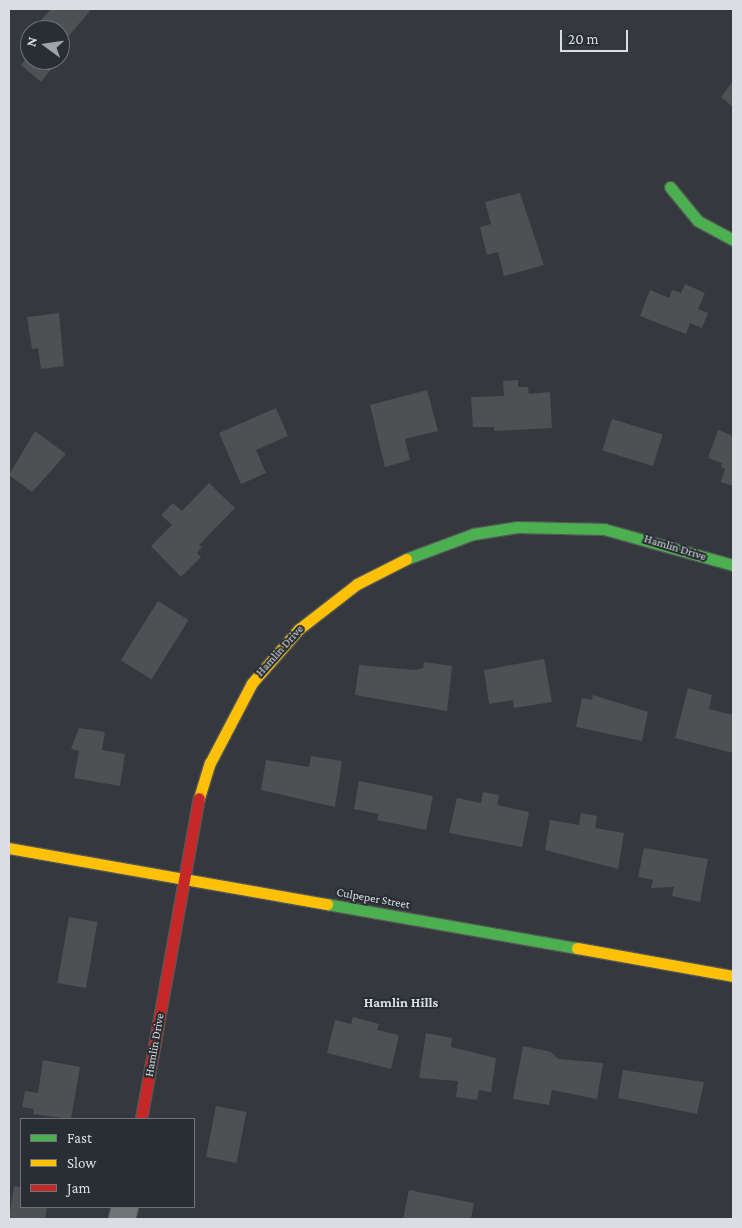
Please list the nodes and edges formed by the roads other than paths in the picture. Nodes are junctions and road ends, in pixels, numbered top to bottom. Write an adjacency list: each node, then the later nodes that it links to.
1 (670, 186): 2 (street)
2 (733, 240)
3 (733, 565): 5 (street, Hamlin Drive)
4 (9, 848): 5 (street, Culpeper Street)
5 (183, 879): 6 (street, Culpeper Street); 7 (street, Hamlin Drive)
6 (733, 976)
7 (141, 1118)

